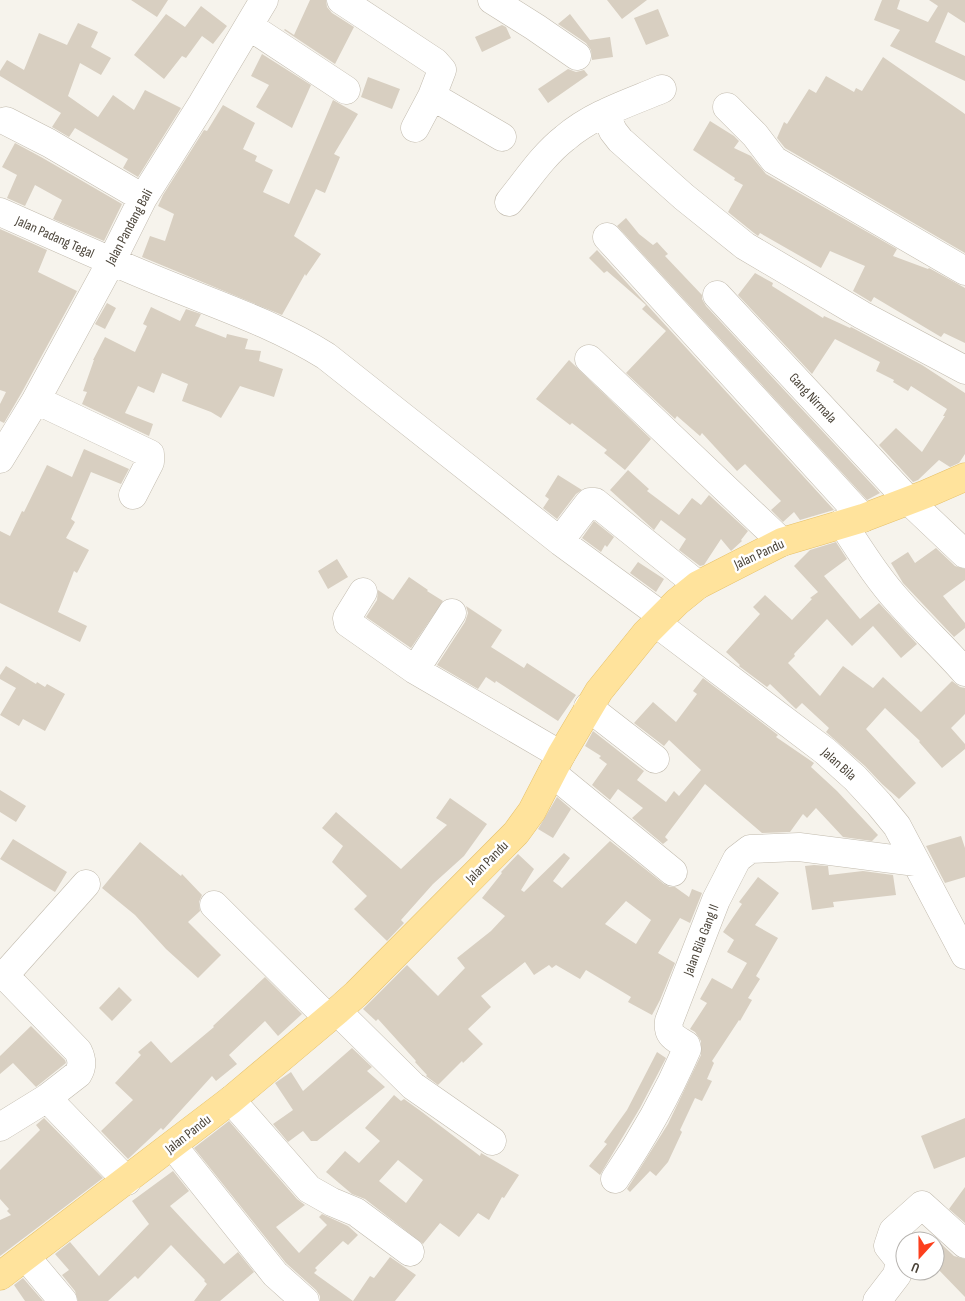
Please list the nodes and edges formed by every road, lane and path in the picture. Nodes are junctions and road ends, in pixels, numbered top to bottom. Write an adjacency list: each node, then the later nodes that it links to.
1 (264, 0): 4 (street, Jalan Pandang Bali)
2 (340, 0): 8 (street)
3 (492, 0): 5 (street)
4 (249, 26): 7 (street); 14 (street, Jalan Pandang Bali)
5 (577, 56)
6 (662, 89): 10 (street)
7 (346, 90)
8 (432, 96): 12 (street); 13 (street)
9 (727, 107): 19 (street)
10 (606, 113): 15 (street); 22 (street)
11 (6, 121): 14 (street)
12 (415, 128)
13 (502, 137)
14 (143, 198): 18 (street, Jalan Pandang Bali)
15 (510, 202)
16 (0, 212): 18 (street, Jalan Padang Tegal)
17 (607, 237): 28 (street)
18 (111, 262): 23 (street, Jalan Pandang Bali); 35 (street, Jalan Padang Tegal)
19 (965, 271)
20 (717, 295): 27 (street, Gang Nirmala)
21 (589, 359): 30 (street)
22 (965, 370)
23 (36, 400): 24 (street, Jalan Pandang Bali); 26 (street)
24 (0, 459)
25 (965, 477): 27 (main road, Jalan Pandu)
26 (133, 495)
27 (909, 501): 28 (main road, Jalan Pandu); 31 (street, Gang Nirmala)
28 (852, 521): 30 (main road, Jalan Pandu); 37 (street)
29 (565, 534): 32 (street)
30 (782, 542): 32 (main road, Jalan Pandu)
31 (965, 554)
32 (698, 585): 35 (main road, Jalan Pandu)
33 (363, 592): 36 (street)
34 (452, 613): 36 (street)
35 (659, 619): 38 (main road, Jalan Pandu); 41 (street, Jalan Bila)
36 (415, 670): 40 (street)
37 (965, 672)
38 (588, 707): 39 (street); 40 (main road, Jalan Pandu)
39 (655, 759)
40 (556, 764): 42 (street); 46 (main road, Jalan Pandu)
41 (916, 862): 45 (street, Jalan Bila); 52 (street, Jalan Bila Gang II)
42 (673, 872)
43 (86, 884): 47 (street)
44 (214, 905): 46 (street)
45 (965, 955)
46 (332, 1014): 48 (main road, Jalan Pandu); 50 (street)
47 (48, 1098): 49 (street); 53 (street)
48 (231, 1100): 51 (main road, Jalan Pandu); 55 (street)
49 (0, 1127)
50 (492, 1142)
51 (173, 1146): 53 (main road, Jalan Pandu); 59 (street)
52 (615, 1179)
53 (127, 1181): 56 (main road, Jalan Pandu)
54 (965, 1244): 60 (street)
55 (410, 1252)
56 (26, 1258): 57 (main road, Jalan Pandu); 58 (street)
57 (0, 1276)
58 (62, 1301)
59 (304, 1301)
60 (877, 1301)

